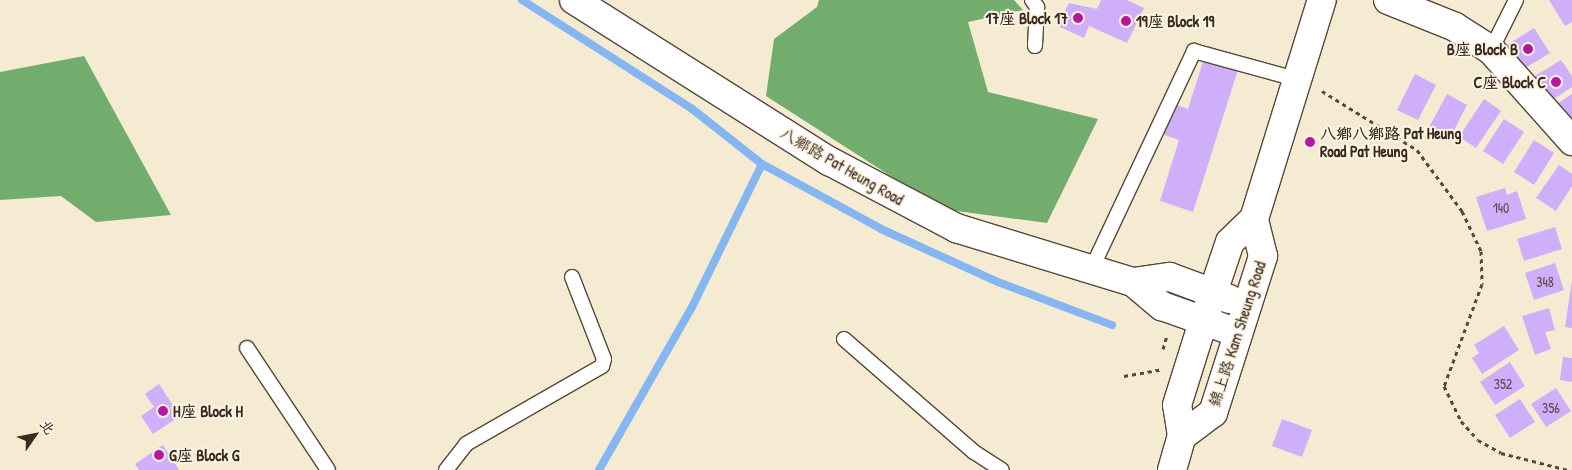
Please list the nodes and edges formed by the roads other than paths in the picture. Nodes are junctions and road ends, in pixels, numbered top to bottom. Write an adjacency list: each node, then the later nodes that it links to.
1 (1032, 0): 6 (lane)
2 (1322, 0): 8 (main road)
3 (1388, 0): 7 (main road)
4 (1516, 0): 7 (lane)
5 (590, 4): 11 (main road, 八鄉路 Pat Heung Road)
6 (1035, 46)
7 (1490, 50): 9 (main road)
8 (1299, 80): 10 (main road); 11 (lane)
9 (1572, 141)
10 (1254, 219): 14 (main road); 15 (main road, 錦上路 Kam Sheung Road)
11 (1092, 268): 13 (main road, 八鄉路 Pat Heung Road)
12 (572, 278): 22 (lane)
13 (1133, 282): 14 (main road, 八鄉路 Pat Heung Road); 16 (main road, 八鄉路 Pat Heung Road)
14 (1213, 293): 15 (main road, 八鄉路 Pat Heung Road); 16 (main road)
15 (1247, 306): 17 (main road, 錦上路 Kam Sheung Road)
16 (1203, 322): 17 (main road, 八鄉路 Pat Heung Road); 20 (main road)
17 (1238, 333): 20 (main road, 錦上路 Kam Sheung Road)
18 (844, 339): 23 (lane)
19 (247, 348): 21 (lane)
20 (1182, 436): 24 (main road)
21 (328, 470)
22 (446, 470)
23 (1002, 470)
24 (1172, 470)

